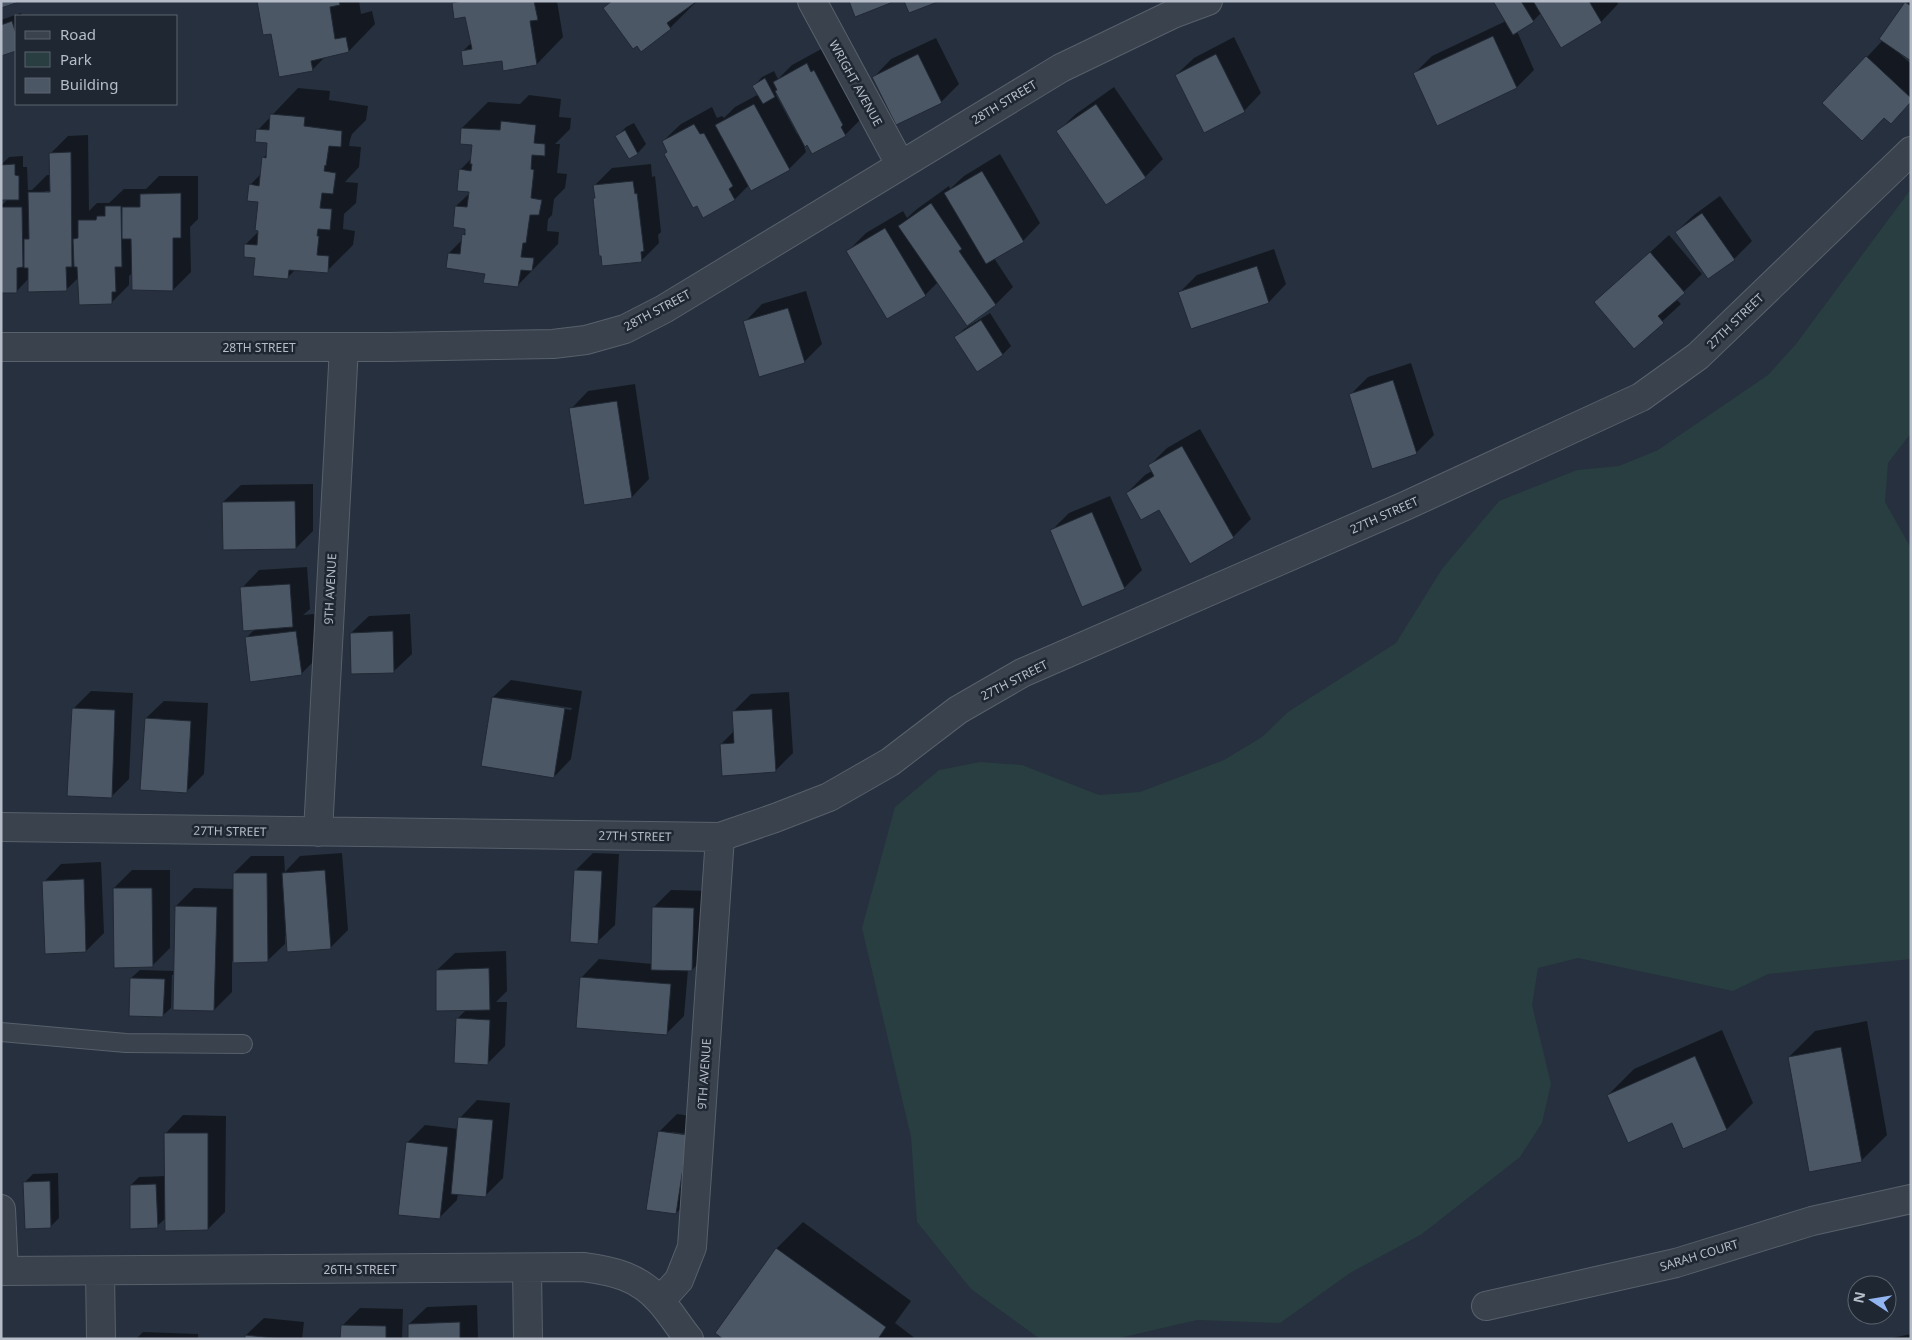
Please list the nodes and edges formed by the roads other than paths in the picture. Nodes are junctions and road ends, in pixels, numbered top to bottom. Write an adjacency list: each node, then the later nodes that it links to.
1 (812, 1): 4 (street, WRIGHT AVENUE)
2 (1208, 1): 4 (street, 28TH STREET)
3 (1911, 150): 9 (street, 27TH STREET)
4 (900, 164): 6 (street, 28TH STREET)
5 (1, 346): 6 (street, 28TH STREET)
6 (344, 347): 8 (street, 9TH AVENUE)
7 (1, 827): 8 (street, 27TH STREET)
8 (318, 832): 9 (street, 27TH STREET)
9 (720, 837): 17 (street, 9TH AVENUE)
10 (1, 1032): 11 (lane)
11 (243, 1044)
12 (1911, 1199): 18 (street, SARAH COURT)
13 (1, 1210): 15 (street)
14 (527, 1268): 16 (street, 26TH STREET); 17 (street, 26TH STREET); 20 (street)
15 (3, 1271): 16 (street, 26TH STREET)
16 (100, 1271): 19 (street)
17 (660, 1301): 21 (street, 26TH STREET)
18 (1486, 1306)
19 (101, 1339)
20 (528, 1339)
21 (689, 1339)

